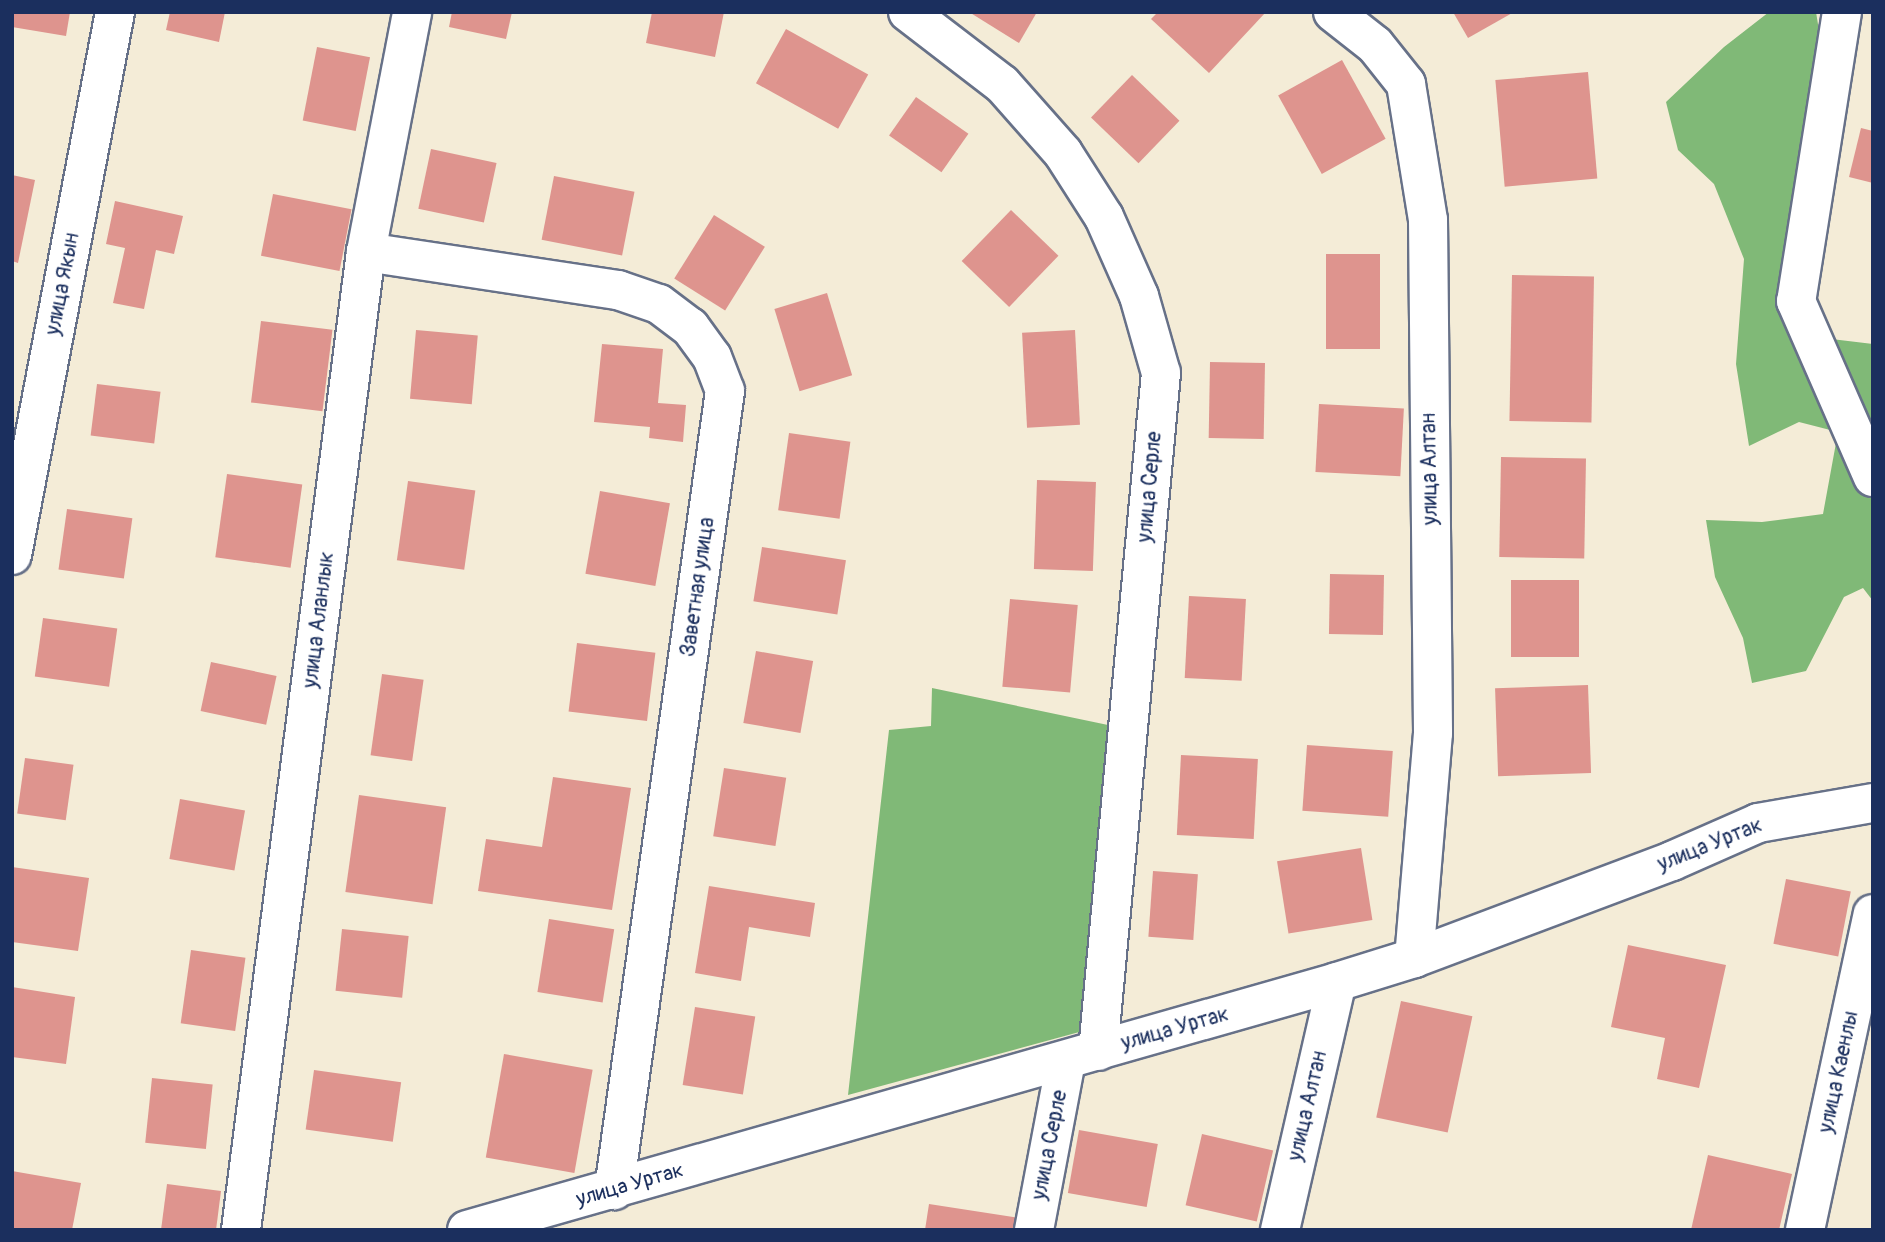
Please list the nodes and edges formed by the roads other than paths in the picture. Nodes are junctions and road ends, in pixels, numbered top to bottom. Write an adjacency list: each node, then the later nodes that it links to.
1 (114, 12): 8 (street, улица Якын)
2 (412, 12): 6 (street, улица Аланлык)
3 (908, 12): 13 (street, улица Серле)
4 (1333, 12): 11 (street, улица Алтан)
5 (1842, 12): 7 (street)
6 (366, 252): 14 (street, Заветная улица); 16 (street, улица Аланлык)
7 (1873, 477)
8 (12, 555)
9 (1873, 803): 11 (street, улица Уртак)
10 (1873, 914): 20 (street, улица Каенлы)
11 (1414, 958): 12 (street, улица Уртак)
12 (1337, 982): 13 (street, улица Уртак); 19 (street, улица Алтан)
13 (1082, 1056): 14 (street, улица Уртак); 18 (street, улица Серле)
14 (614, 1190): 15 (street, улица Уртак)
15 (529, 1221): 17 (street, улица Уртак)
16 (241, 1230)
17 (467, 1230)
18 (1034, 1230)
19 (1280, 1230)
20 (1805, 1230)

